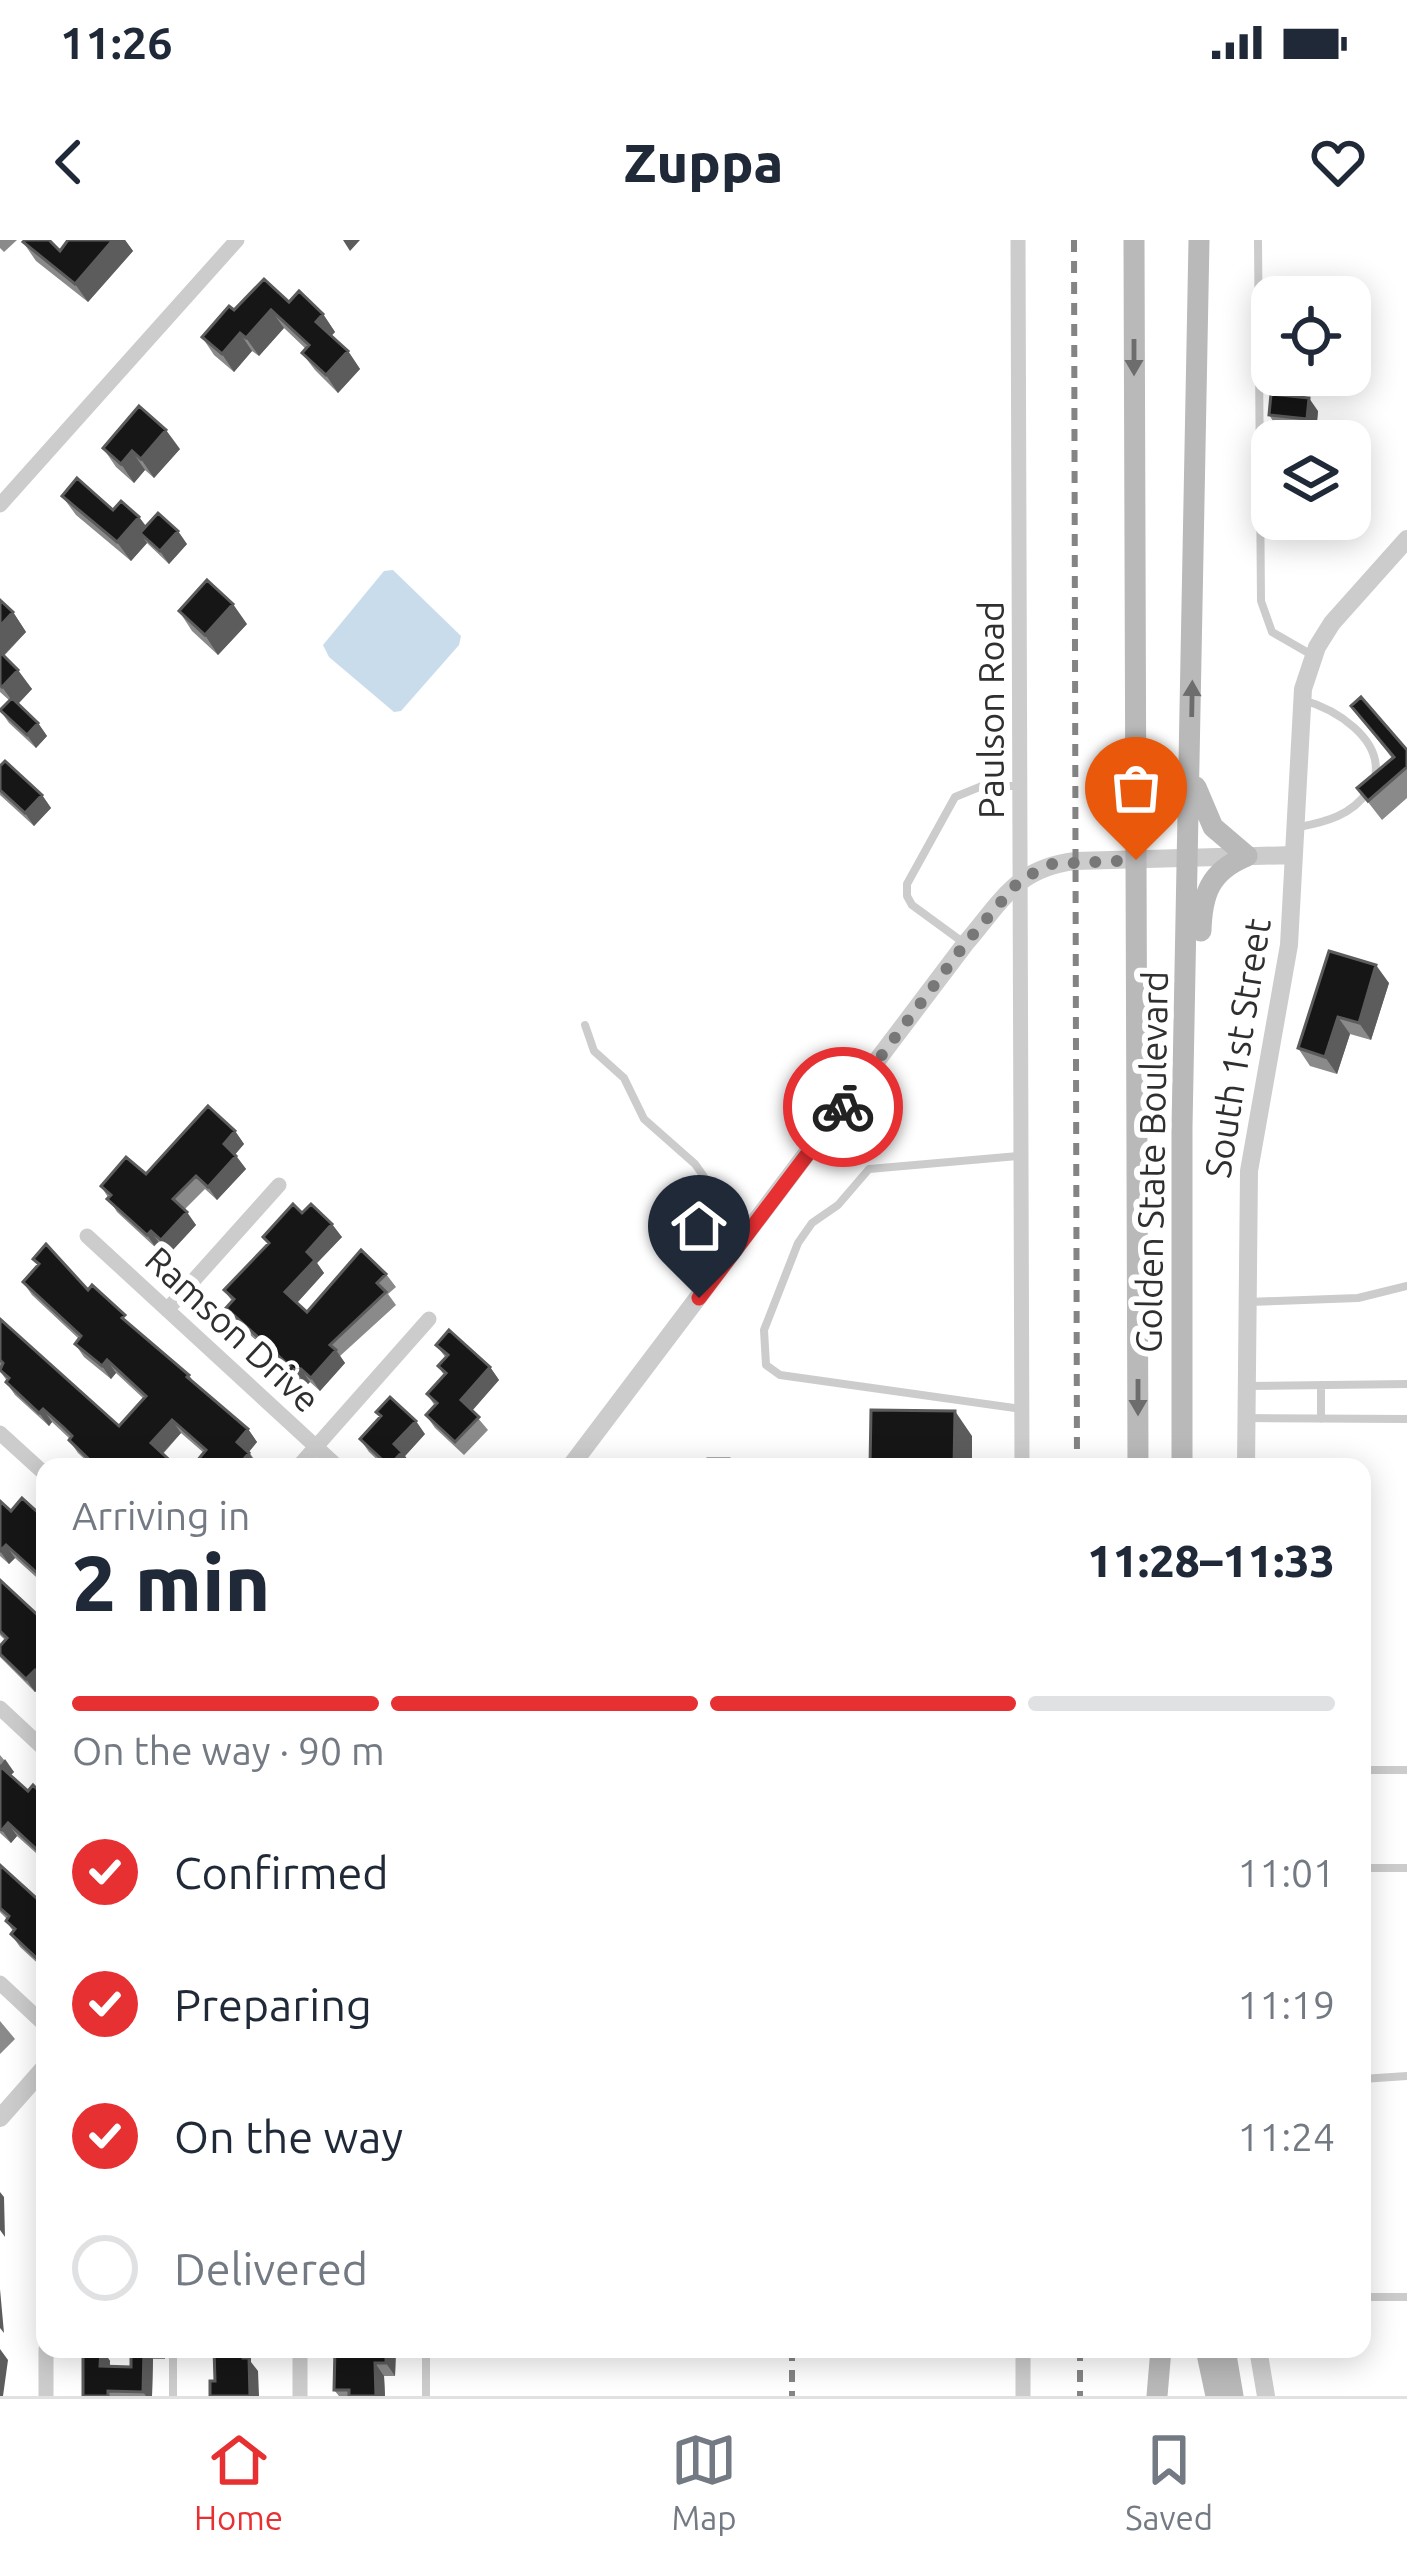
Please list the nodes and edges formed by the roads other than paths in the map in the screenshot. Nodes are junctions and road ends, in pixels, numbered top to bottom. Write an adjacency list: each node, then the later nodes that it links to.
1 (237, 240): 6 (street)
2 (1018, 240): 11 (street, Paulson Road)
3 (1134, 240): 16 (main road, Golden State Boulevard, one-way to 16)
4 (1198, 240): 10 (main road, Golden State Boulevard, one-way to 4)
5 (1258, 240): 8 (lane)
6 (0, 506)
7 (1407, 539): 8 (street, South 1st Street)
8 (1313, 656): 9 (street, South 1st Street)
9 (1301, 700): 12 (street, South 1st Street); 12 (lane)
10 (1190, 781): 14 (main road); 15 (main road, Golden State Boulevard)
11 (1020, 786): 17 (street, Paulson Road); 18 (lane)
12 (1293, 828): 13 (street, South 1st Street)
13 (1293, 855): 14 (street); 26 (street, South 1st Street)
14 (1247, 856): 15 (street); 19 (main road)
15 (1188, 858): 16 (street); 19 (main road, Golden State Boulevard)
16 (1136, 860): 17 (street); 42 (main road, Golden State Boulevard, one-way to 42)
17 (1020, 880): 18 (street); 21 (street, Paulson Road)
18 (965, 944): 23 (street)
19 (1185, 1000): 43 (main road, Golden State Boulevard)
20 (585, 1025): 23 (lane)
21 (1021, 1156): 32 (street, Paulson Road); 32 (lane)
22 (279, 1185): 27 (street)
23 (752, 1229): 40 (street)
24 (87, 1236): 27 (street, Ramson Drive)
25 (1407, 1286): 26 (lane)
26 (1246, 1302): 31 (street, South 1st Street)
27 (167, 1310): 37 (street, Ramson Drive)
28 (429, 1319): 37 (street)
29 (1407, 1384): 30 (lane)
30 (1321, 1385): 31 (lane); 34 (lane)
31 (1246, 1386): 33 (street, South 1st Street)
32 (1022, 1408): 41 (street, Paulson Road)
33 (1245, 1418): 34 (lane); 44 (street, South 1st Street)
34 (1321, 1419): 35 (lane)
35 (1407, 1419)
36 (0, 1433): 45 (street)
37 (316, 1447): 38 (street); 39 (street, Ramson Drive)
38 (306, 1458)
39 (328, 1458)
40 (577, 1458)
41 (1022, 1458)
42 (1138, 1458)
43 (1182, 1458)
44 (1246, 1458)
45 (36, 1466)
46 (0, 1708): 47 (street)
47 (36, 1742)
48 (1371, 1770): 49 (lane)
49 (1407, 1770)
50 (1371, 1868): 51 (lane)
51 (1407, 1868)
52 (0, 1982): 53 (street)
53 (36, 2016)
54 (1407, 2076): 56 (lane)
55 (36, 2077): 57 (street)
56 (1371, 2078)
57 (0, 2118)
58 (1371, 2297): 59 (lane)
59 (1407, 2297)
60 (46, 2358): 69 (street)
61 (173, 2358): 70 (lane)
62 (300, 2358): 71 (street)
63 (426, 2358): 72 (lane)
64 (1023, 2358): 73 (street)
65 (1160, 2358): 74 (main road)
66 (1208, 2358): 75 (main road)
67 (1227, 2358): 76 (main road)
68 (1260, 2358): 77 (street)
69 (46, 2396)
70 (173, 2396)
71 (300, 2396)
72 (426, 2396)
73 (1023, 2396)
74 (1157, 2396)
75 (1216, 2396)
76 (1233, 2396)
77 (1266, 2396)

